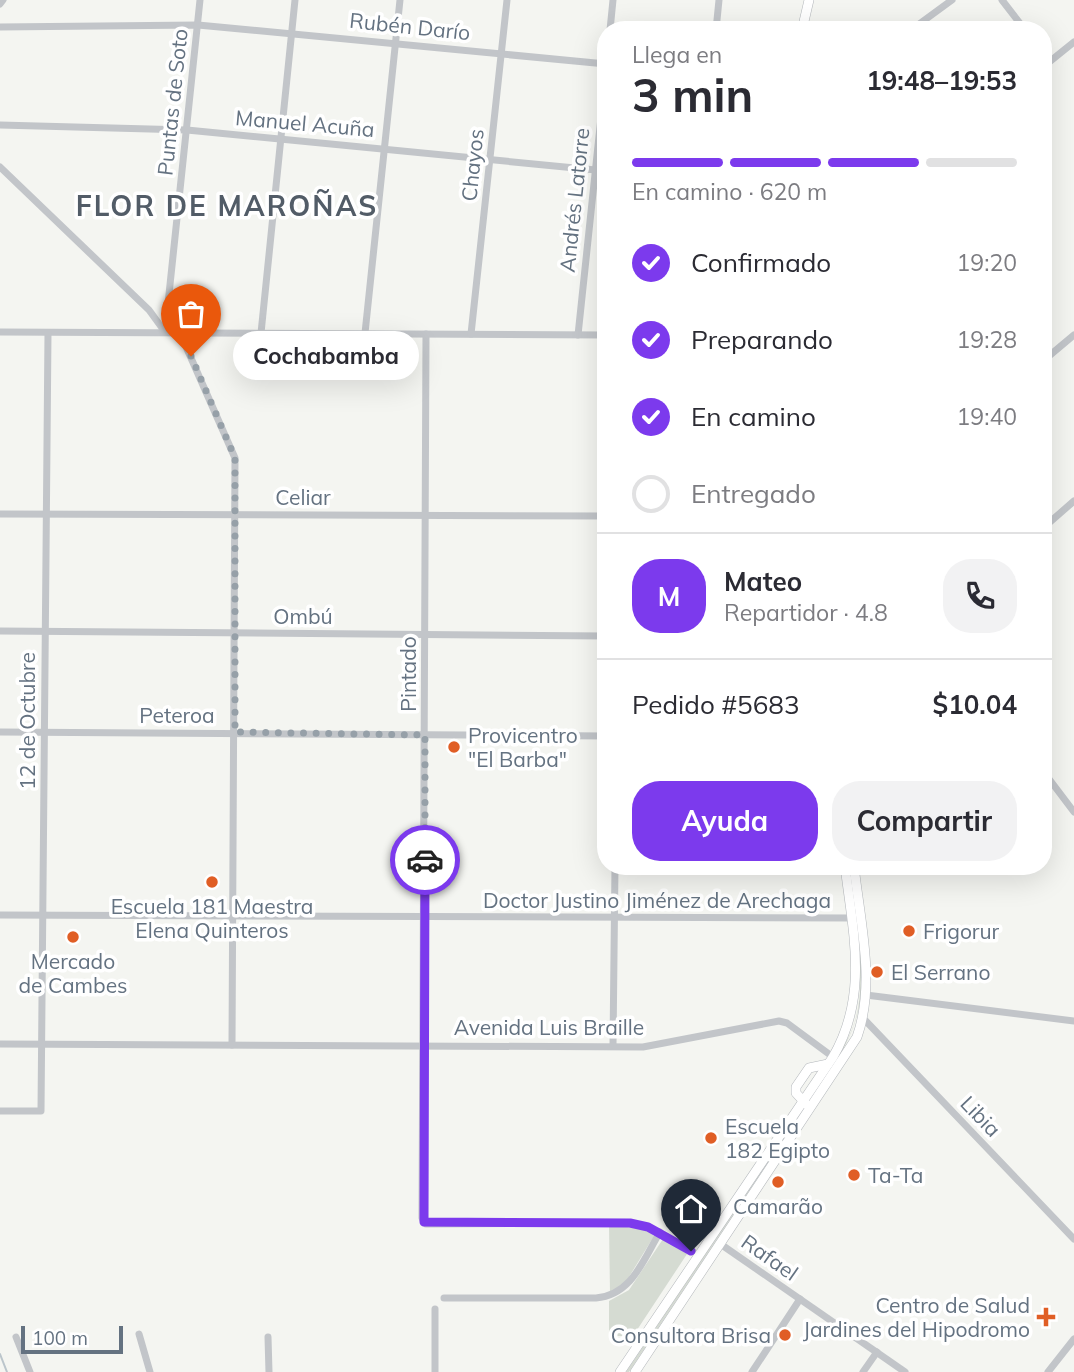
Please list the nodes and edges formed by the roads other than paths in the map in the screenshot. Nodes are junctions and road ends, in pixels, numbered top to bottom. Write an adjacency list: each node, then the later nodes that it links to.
1 (4, 0): 11 (street)
2 (200, 0): 17 (street, Puntas de Soto)
3 (295, 0): 19 (street)
4 (400, 0): 20 (street)
5 (507, 0): 22 (street, Chayos)
6 (613, 0): 12 (street)
7 (719, 0): 13 (street)
8 (809, 0): 14 (main road)
9 (952, 0): 15 (street)
10 (1002, 0): 16 (street)
11 (0, 4)
12 (611, 21)
13 (717, 21)
14 (804, 21)
15 (923, 21)
16 (1018, 21)
17 (198, 24): 18 (street, Rubén Darío); 19 (street, Rubén Darío); 26 (street, Puntas de Soto)
18 (0, 27)
19 (291, 32): 20 (street, Rubén Darío); 27 (street)
20 (396, 43): 22 (street, Rubén Darío); 28 (street)
21 (1074, 43): 23 (street)
22 (502, 54): 24 (street, Rubén Darío); 30 (street, Chayos)
23 (1052, 60)
24 (597, 63)
25 (0, 125): 26 (street, Manuel Acuña)
26 (187, 130): 27 (street, Manuel Acuña); 35 (street, Puntas de Soto)
27 (281, 138): 28 (street, Manuel Acuña); 37 (street)
28 (385, 148): 30 (street, Manuel Acuña); 38 (street)
29 (597, 152): 32 (street, Andrés Latorre)
30 (491, 159): 32 (street, Manuel Acuña); 40 (street, Chayos)
31 (0, 167): 35 (street)
32 (595, 170): 41 (street, Andrés Latorre)
33 (0, 332): 34 (street)
34 (48, 332): 35 (street); 47 (street, 12 de Octubre)
35 (165, 332): 36 (street)
36 (180, 333): 37 (street); 48 (street)
37 (261, 333): 38 (street)
38 (365, 333): 39 (street)
39 (426, 334): 40 (street); 49 (street, Pintado)
40 (471, 334): 41 (street)
41 (578, 335): 42 (street)
42 (597, 335)
43 (1074, 335): 44 (street)
44 (1052, 353)
45 (1074, 501): 51 (street)
46 (0, 514): 47 (street, Celiar)
47 (47, 514): 48 (street, Celiar); 53 (street, 12 de Octubre)
48 (235, 514): 49 (street, Celiar); 54 (street)
49 (425, 515): 50 (street, Celiar); 55 (street, Pintado)
50 (597, 516)
51 (1052, 520)
52 (0, 631): 53 (street, Ombú)
53 (46, 632): 54 (street, Ombú); 59 (street, 12 de Octubre)
54 (235, 633): 55 (street, Ombú); 58 (street)
55 (425, 634): 56 (street, Ombú); 60 (street, Pintado)
56 (597, 636)
57 (0, 732): 59 (street, Peteroa)
58 (235, 732): 59 (street, Peteroa); 60 (street, Peteroa); 70 (street)
59 (45, 733): 68 (street, 12 de Octubre)
60 (425, 735): 61 (street, Peteroa); 69 (street, Pintado)
61 (597, 736)
62 (1052, 783): 63 (street)
63 (1074, 812)
64 (615, 875): 71 (street)
65 (847, 875): 72 (main road)
66 (853, 875): 72 (main road)
67 (0, 915): 68 (street, Doctor Justino Jiménez de Arechaga)
68 (44, 915): 70 (street, Doctor Justino Jiménez de Arechaga); 77 (street, 12 de Octubre)
69 (425, 915): 70 (street, Doctor Justino Jiménez de Arechaga); 71 (street, Doctor Justino Jiménez de Arechaga); 79 (street, Pintado)
70 (234, 916): 78 (street)
71 (615, 918): 72 (street, Doctor Justino Jiménez de Arechaga); 80 (street)
72 (855, 918): 73 (main road); 81 (main road)
73 (866, 995): 74 (main road); 75 (street)
74 (863, 1018): 82 (main road); 85 (street, Libia)
75 (1074, 1021)
76 (0, 1044): 77 (street, Avenida Luis Braille)
77 (43, 1044): 78 (street, Avenida Luis Braille); 83 (street, 12 de Octubre)
78 (232, 1045): 79 (street, Avenida Luis Braille)
79 (423, 1045): 80 (street, Avenida Luis Braille); 84 (street, Pintado)
80 (613, 1045): 81 (street, Avenida Luis Braille)
81 (831, 1060): 82 (main road); 82 (main road)
82 (807, 1105): 86 (main road); 87 (main road)
83 (0, 1111)
84 (660, 1232): 87 (street); 88 (street)
85 (1074, 1238)
86 (719, 1243): 89 (street, Rafael); 101 (main road)
87 (697, 1254): 100 (main road)
88 (444, 1297)
89 (800, 1299): 95 (street, Rafael); 102 (street)
90 (435, 1309): 99 (street)
91 (139, 1334): 97 (street)
92 (16, 1337): 96 (street)
93 (268, 1337): 98 (street)
94 (1074, 1339): 105 (street)
95 (877, 1352): 103 (street); 104 (street, Rafael)
96 (30, 1372)
97 (150, 1372)
98 (269, 1372)
99 (435, 1372)
100 (620, 1372)
101 (635, 1372)
102 (752, 1372)
103 (863, 1372)
104 (905, 1372)
105 (1048, 1372)

